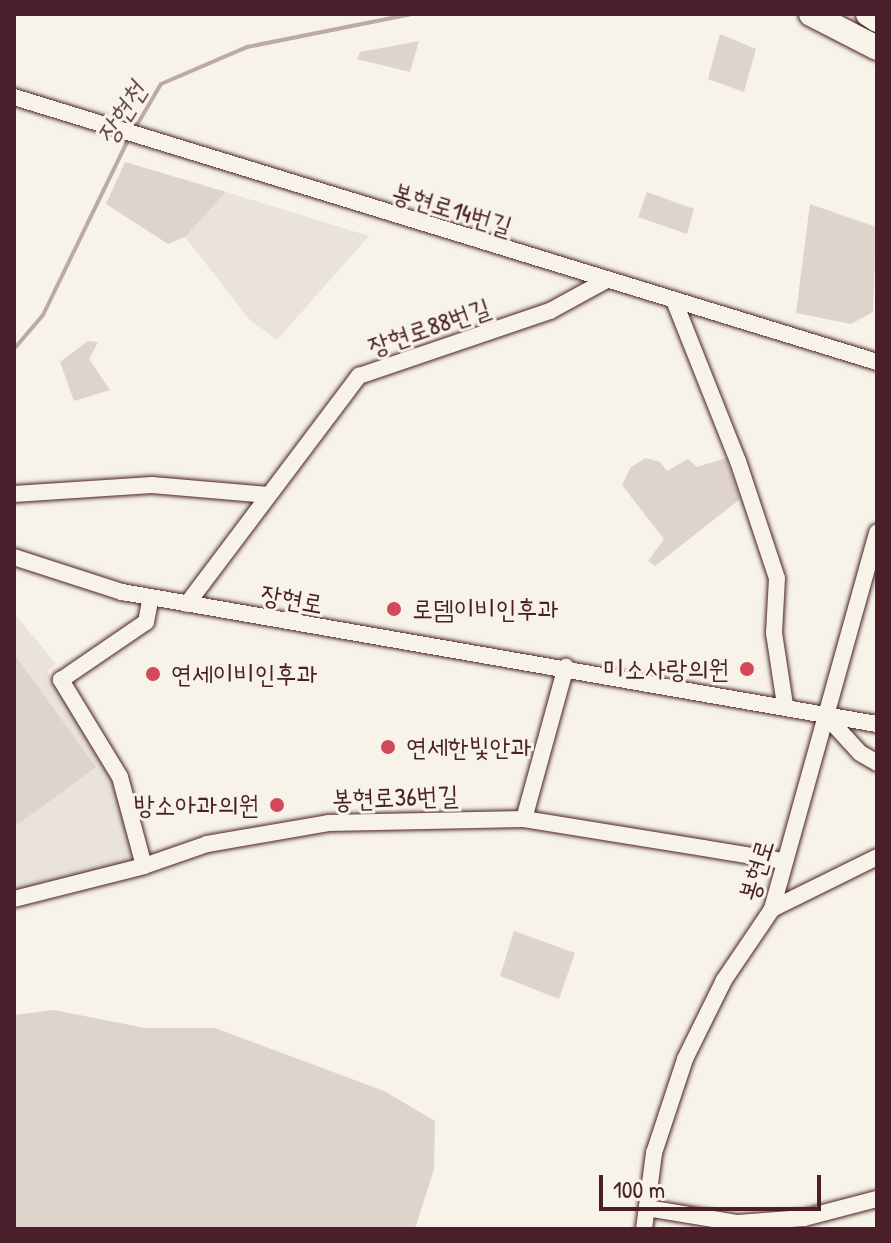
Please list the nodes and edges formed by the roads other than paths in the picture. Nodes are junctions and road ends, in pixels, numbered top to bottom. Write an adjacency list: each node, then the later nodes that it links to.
1 (811, 14): 4 (main road)
2 (868, 14): 3 (main road)
3 (877, 20)
4 (877, 48)
5 (14, 97): 6 (street, 봉현로14번길)
6 (605, 281): 7 (street, 봉현로14번길); 10 (street, 장현로88번길)
7 (675, 303): 8 (street, 봉현로14번길); 16 (street)
8 (877, 362)
9 (14, 494): 10 (street)
10 (269, 495): 14 (street, 장현로88번길)
11 (877, 532): 17 (street, 봉현로)
12 (14, 557): 13 (street, 장현로)
13 (151, 597): 14 (street, 장현로); 23 (street)
14 (187, 604): 15 (street, 장현로)
15 (566, 667): 16 (street, 장현로); 20 (street)
16 (785, 705): 17 (street, 장현로)
17 (828, 718): 18 (street, 장현로); 19 (street); 22 (street, 봉현로)
18 (877, 724)
19 (877, 763)
20 (524, 819): 22 (street, 봉현로36번길); 23 (street, 봉현로36번길)
21 (877, 857): 25 (street)
22 (784, 861): 25 (street, 봉현로)
23 (144, 866): 24 (street, 봉현로36번길)
24 (14, 899)
25 (772, 909): 27 (street, 봉현로)
26 (877, 1199): 27 (street)
27 (647, 1208): 28 (street, 봉현로)
28 (644, 1229)

